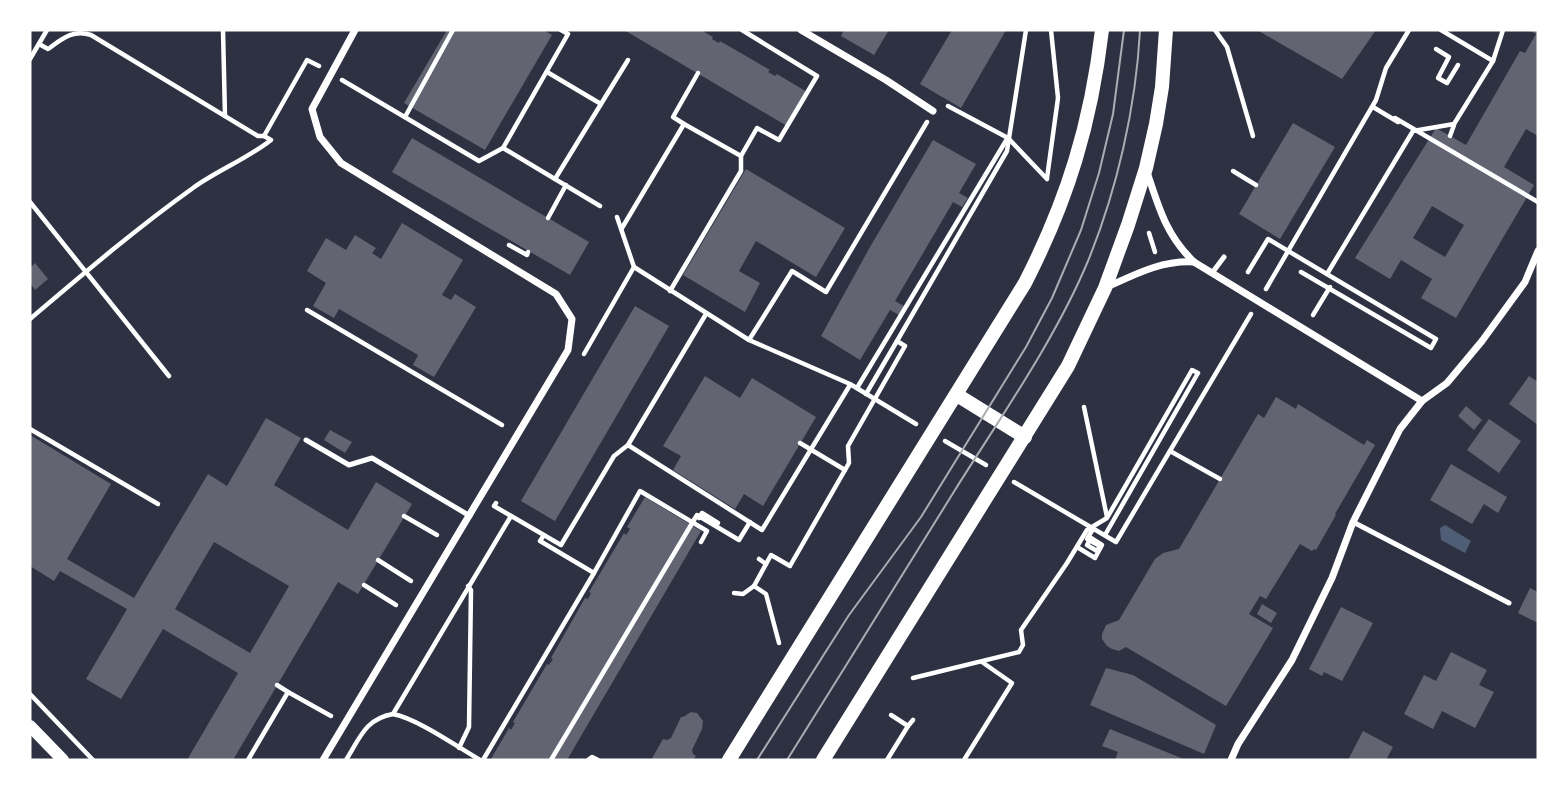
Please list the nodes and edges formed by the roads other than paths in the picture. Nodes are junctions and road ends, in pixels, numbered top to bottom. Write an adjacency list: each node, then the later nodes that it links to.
1 (355, 30): 16 (street)
2 (801, 30): 5 (street)
3 (1102, 30): 12 (main road)
4 (1166, 30): 6 (main road)
5 (933, 111)
6 (1146, 168): 9 (street); 11 (main road)
7 (1538, 251): 13 (street)
8 (1224, 257): 10 (lane)
9 (1194, 262): 10 (street); 11 (street)
10 (1212, 273): 13 (street)
11 (1105, 288): 14 (main road)
12 (957, 395): 14 (main road); 22 (main road)
13 (1422, 401): 17 (street)
14 (1025, 438): 23 (main road)
15 (306, 440): 16 (lane)
16 (470, 516): 21 (street)
17 (1353, 522): 18 (lane); 24 (street)
18 (1509, 603)
19 (30, 726): 20 (street)
20 (63, 760)
21 (323, 760)
22 (729, 760)
23 (823, 760)
24 (1231, 760)

